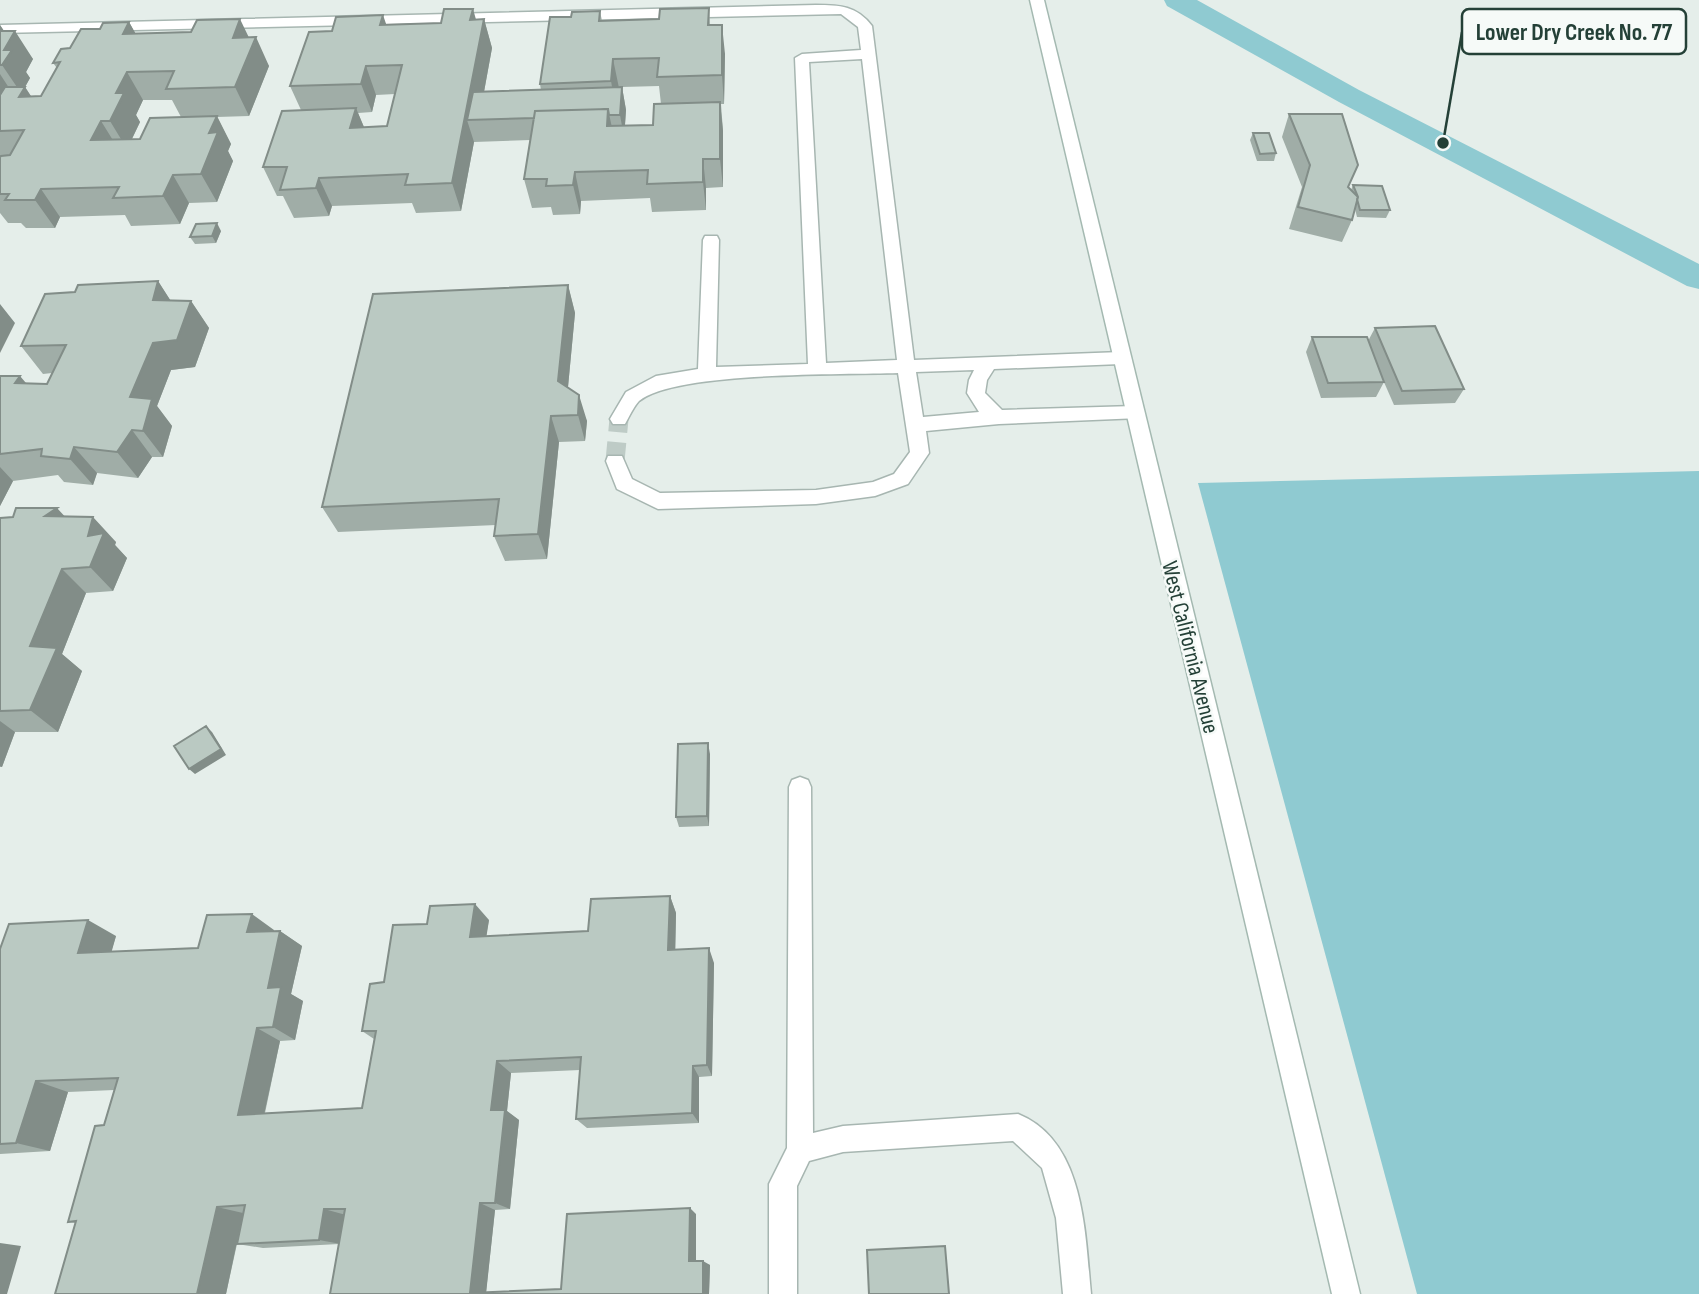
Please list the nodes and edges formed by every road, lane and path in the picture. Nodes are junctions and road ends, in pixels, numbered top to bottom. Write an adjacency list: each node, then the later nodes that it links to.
1 (1037, 0): 5 (street, West California Avenue)
2 (0, 29): 3 (street)
3 (867, 54): 7 (street); 8 (street)
4 (711, 240): 9 (street)
5 (1121, 358): 6 (street); 10 (street, West California Avenue)
6 (988, 364): 7 (street); 11 (street)
7 (906, 365): 8 (street); 13 (street)
8 (817, 369): 9 (street)
9 (707, 374): 12 (street)
10 (1134, 412): 11 (street); 19 (street, West California Avenue)
11 (999, 417): 13 (street)
12 (619, 419)
13 (915, 425): 14 (street)
14 (615, 461)
15 (800, 786): 16 (street)
16 (800, 1150): 17 (street); 18 (street)
17 (783, 1294)
18 (1077, 1294)
19 (1346, 1294)

